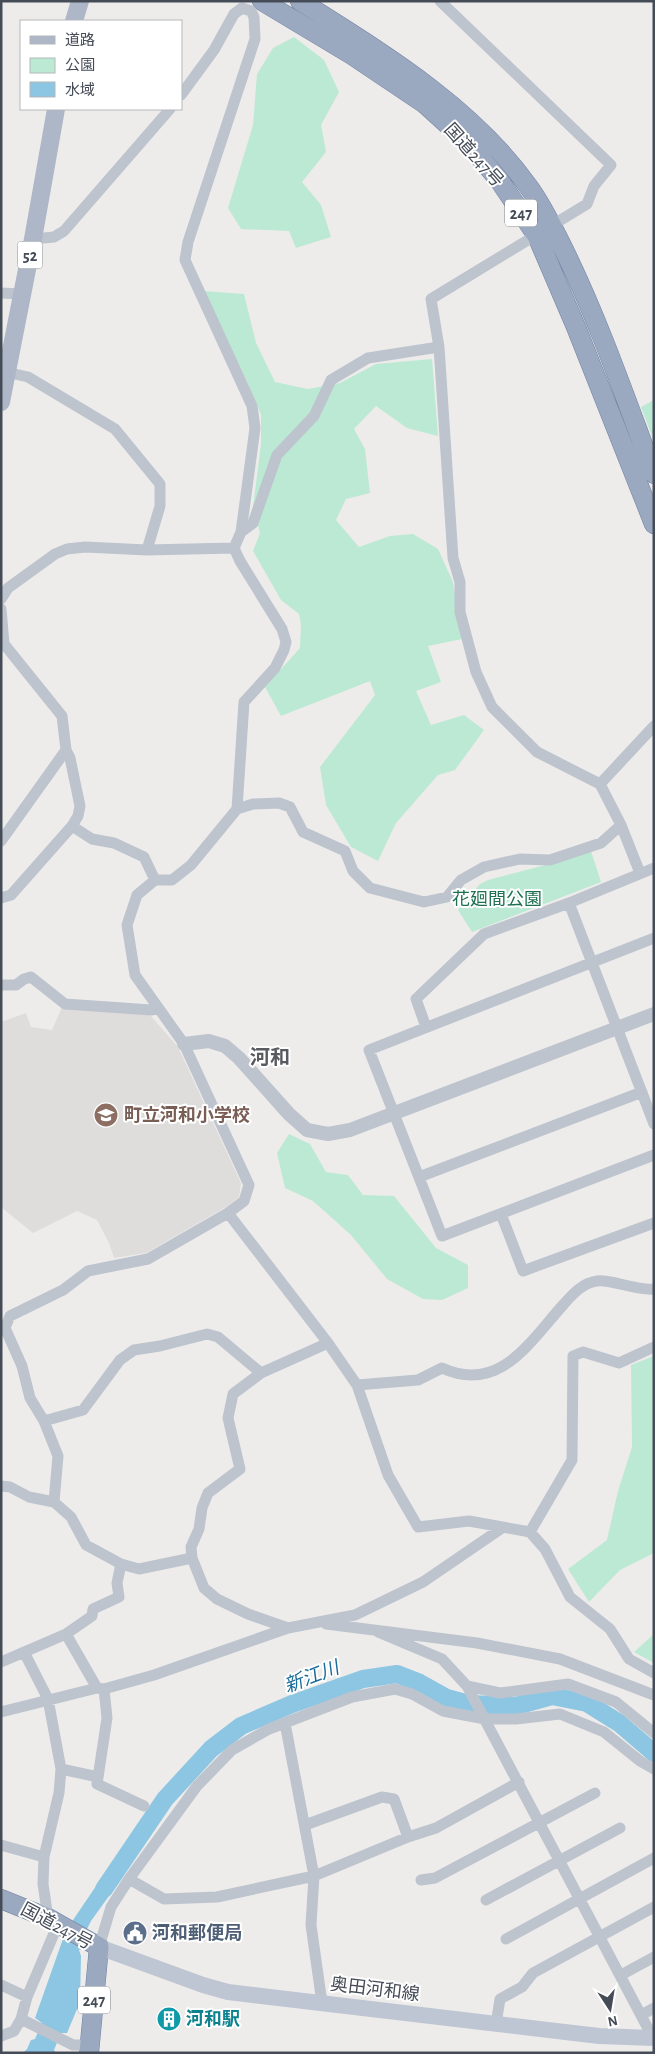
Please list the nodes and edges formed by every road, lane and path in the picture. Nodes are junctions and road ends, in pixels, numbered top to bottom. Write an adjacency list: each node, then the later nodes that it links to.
1 (80, 1): 5 (main road)
2 (262, 1): 9 (highway, 国道247号 / 247)
3 (300, 1): 9 (highway, 国道247号 / 247)
4 (440, 1): 9 (street)
5 (74, 20)
6 (182, 94): 18 (street)
7 (56, 110): 10 (main road, 52)
8 (169, 110): 10 (street)
9 (544, 231): 13 (street); 16 (highway, 国道247号 / 247); 17 (highway, 国道247号 / 247)
10 (33, 239): 12 (main road, 52)
11 (1, 294): 12 (street)
12 (22, 294): 14 (main road, 52)
13 (439, 347): 18 (street); 26 (street)
14 (6, 372): 15 (main road, 52); 20 (street)
15 (1, 402)
16 (654, 474)
17 (654, 524)
18 (241, 532): 19 (street)
19 (234, 548): 20 (street); 27 (street)
20 (148, 550): 21 (street)
21 (1, 599)
22 (1, 609): 23 (street)
23 (3, 646): 25 (street)
24 (654, 726): 26 (street)
25 (66, 750): 29 (street); 30 (street)
26 (600, 784): 28 (street)
27 (237, 809): 28 (street); 33 (street)
28 (620, 825): 32 (street)
29 (72, 826): 33 (street); 34 (street)
30 (1, 841)
31 (654, 868): 32 (street)
32 (640, 873): 35 (street)
33 (155, 880): 39 (street)
34 (1, 898)
35 (569, 903): 37 (street); 41 (street)
36 (654, 938): 37 (street)
37 (591, 963): 41 (street); 42 (street)
38 (1, 985): 39 (street)
39 (158, 1009): 43 (street)
40 (654, 1014): 42 (street)
41 (426, 1027): 45 (street)
42 (618, 1028): 44 (street); 45 (street)
43 (184, 1044): 45 (street); 49 (street)
44 (642, 1092): 46 (street); 48 (street)
45 (394, 1114): 48 (street)
46 (654, 1124)
47 (654, 1155): 50 (street)
48 (419, 1177): 50 (street)
49 (228, 1213): 53 (street); 54 (street)
50 (501, 1214): 51 (street)
51 (654, 1223)
52 (654, 1289): 57 (street)
53 (5, 1343): 58 (street)
54 (328, 1343): 56 (street); 57 (street)
55 (654, 1347): 62 (street)
56 (261, 1373): 58 (street); 63 (street)
57 (357, 1385): 61 (street)
58 (44, 1421): 60 (street)
59 (1, 1486): 60 (street)
60 (54, 1502): 64 (street)
61 (502, 1528): 62 (street); 65 (street)
62 (530, 1532): 71 (street)
63 (192, 1558): 64 (street); 66 (street)
64 (121, 1564): 68 (street)
65 (315, 1622): 66 (street); 67 (street)
66 (288, 1628): 72 (street)
67 (378, 1632): 73 (street); 74 (street)
68 (66, 1634): 69 (street); 72 (street)
69 (24, 1652): 70 (street); 75 (street)
70 (1, 1662)
71 (654, 1673)
72 (100, 1688): 75 (street); 82 (street)
73 (470, 1690): 77 (street); 79 (street)
74 (654, 1694)
75 (48, 1699): 76 (street); 80 (street)
76 (1, 1712)
77 (485, 1720): 78 (street); 81 (street); 83 (street)
78 (285, 1723): 87 (street); 95 (street)
79 (654, 1734)
80 (61, 1769): 82 (street); 91 (street)
81 (654, 1769)
82 (98, 1777): 85 (street)
83 (519, 1782): 86 (street); 89 (street)
84 (595, 1792): 86 (street)
85 (144, 1806)
86 (540, 1822): 93 (street); 96 (street)
87 (305, 1824): 89 (street); 94 (street)
88 (620, 1828): 93 (street)
89 (408, 1837): 94 (street)
90 (1, 1845): 91 (street)
91 (44, 1857): 101 (street)
92 (654, 1858): 97 (street)
93 (560, 1859): 97 (street); 99 (street)
94 (314, 1876): 95 (street); 109 (street)
95 (129, 1879): 104 (street)
96 (421, 1880)
97 (580, 1898): 102 (street); 103 (street)
98 (1, 1899): 101 (highway, 国道247号)
99 (486, 1900)
100 (654, 1907): 102 (street)
101 (57, 1923): 104 (highway, 国道247号); 108 (street)
102 (600, 1936): 106 (street); 113 (street)
103 (506, 1939)
104 (94, 1944): 109 (main road, 奥田河和線); 116 (highway, 国道247号 / 247)
105 (654, 1957): 106 (street)
106 (620, 1975): 111 (street)
107 (1, 1985): 108 (street)
108 (27, 1997): 112 (street)
109 (322, 2003): 113 (main road, 奥田河和線)
110 (654, 2008): 111 (street)
111 (641, 2014): 115 (street)
112 (21, 2020): 114 (street); 116 (street)
113 (496, 2024): 115 (main road, 奥田河和線)
114 (1, 2036)
115 (654, 2038)
116 (84, 2047)

